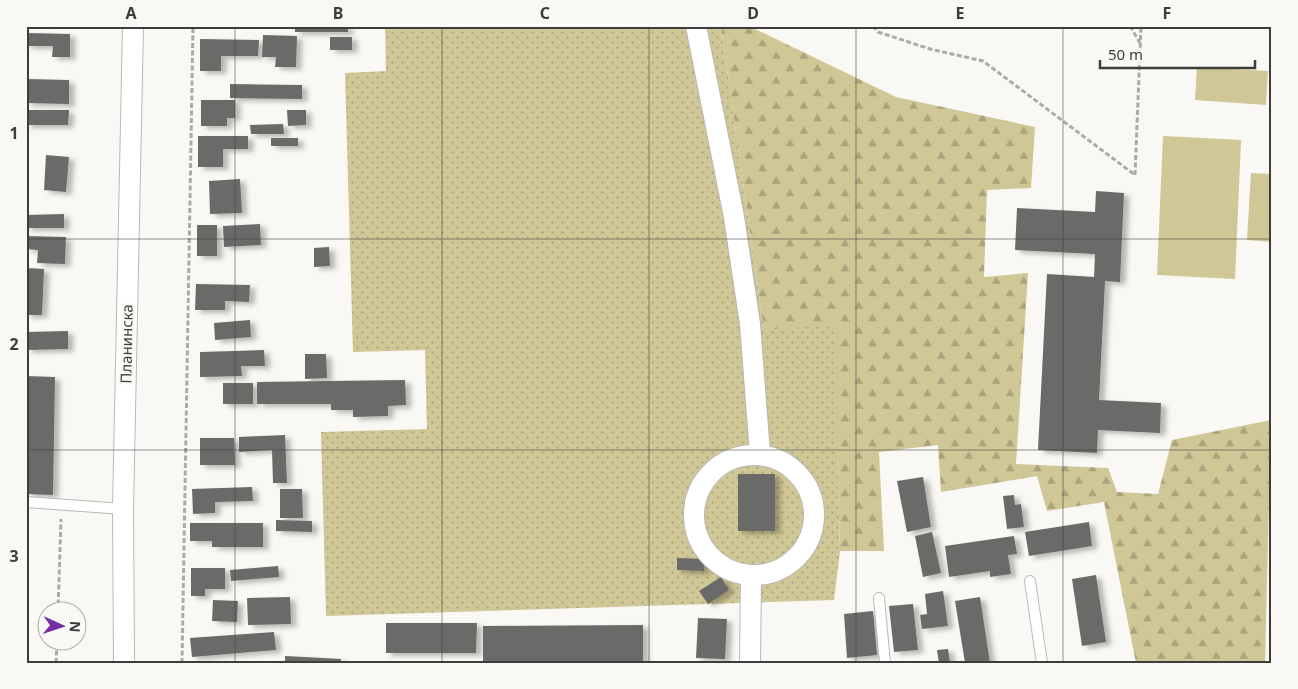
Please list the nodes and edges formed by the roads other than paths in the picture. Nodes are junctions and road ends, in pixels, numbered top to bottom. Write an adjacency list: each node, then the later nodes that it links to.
1 (133, 26): 5 (street, Планинска)
2 (696, 26): 3 (street)
3 (760, 454): 6 (street); 6 (street)
4 (26, 502): 5 (lane)
5 (123, 509): 9 (street, Планинска)
6 (751, 576): 10 (street)
7 (1030, 581): 12 (lane)
8 (879, 598): 11 (lane)
9 (124, 663)
10 (750, 663)
11 (885, 663)
12 (1042, 663)

